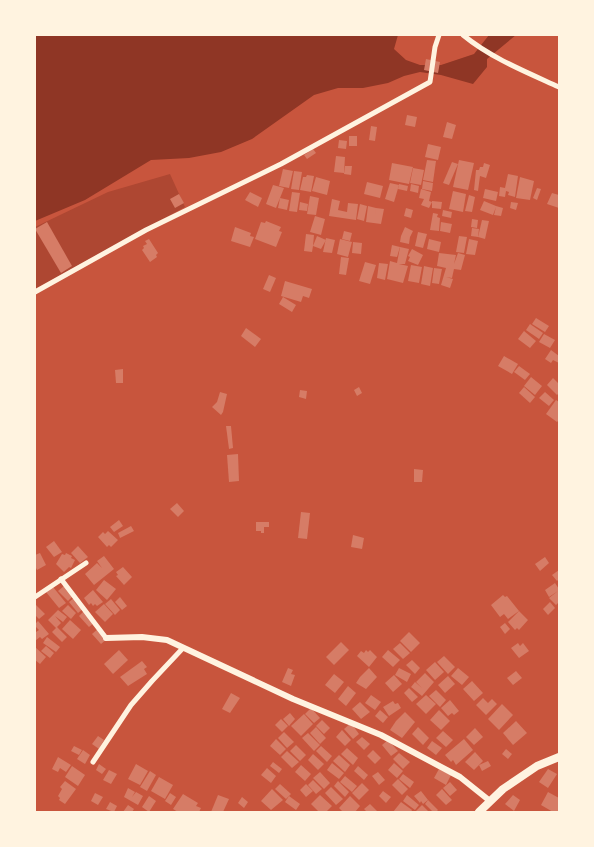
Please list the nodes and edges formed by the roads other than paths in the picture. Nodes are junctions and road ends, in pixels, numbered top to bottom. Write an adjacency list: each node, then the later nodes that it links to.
1 (439, 35): 4 (street)
2 (462, 35): 3 (street)
3 (559, 87)
4 (35, 292)
5 (86, 563): 6 (street)
6 (61, 580): 7 (street); 8 (street)
7 (35, 597)
8 (106, 638): 9 (street)
9 (183, 648): 11 (street); 12 (street)
10 (559, 758): 12 (main road)
11 (93, 762)
12 (490, 801): 13 (main road)
13 (479, 812)

